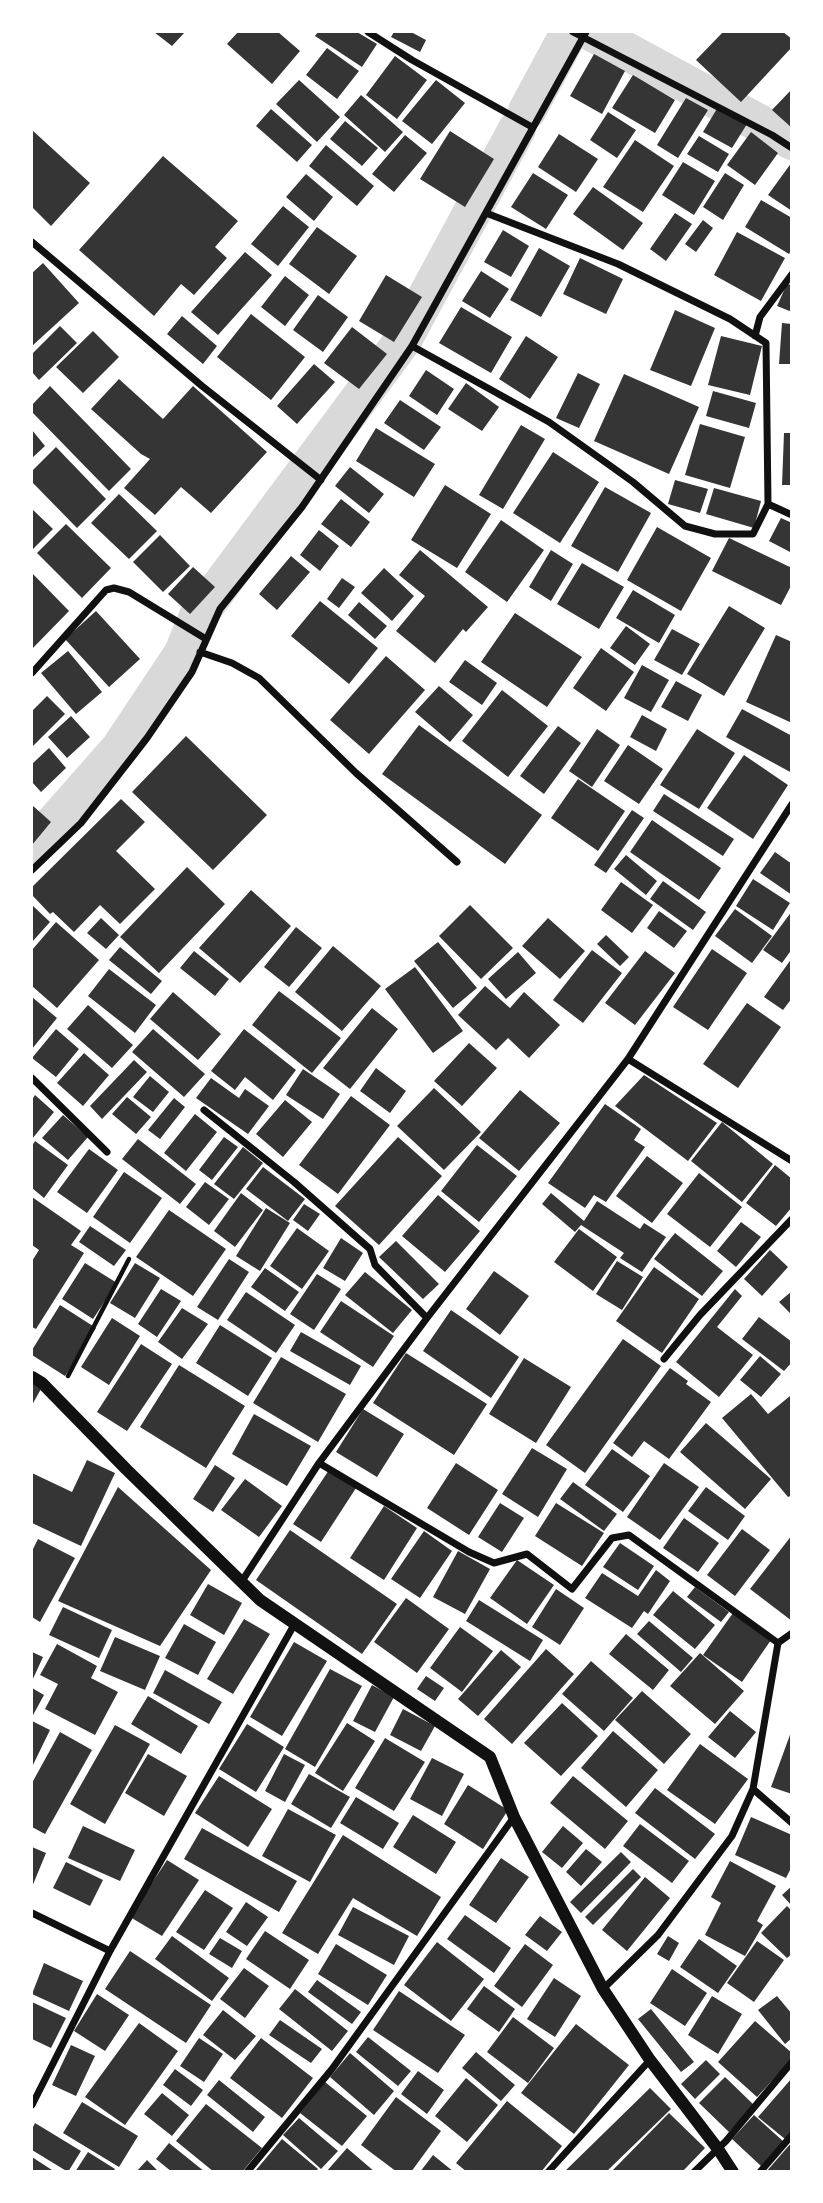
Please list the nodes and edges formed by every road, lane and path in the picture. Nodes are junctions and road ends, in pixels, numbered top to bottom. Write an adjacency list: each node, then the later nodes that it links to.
1 (368, 32): 4 (street)
2 (573, 32): 3 (street)
3 (584, 34): 4 (street); 5 (street)
4 (532, 127): 6 (street)
5 (792, 148)
6 (486, 213): 9 (street); 10 (street)
7 (32, 242): 11 (street)
8 (792, 274): 9 (street)
9 (755, 336): 12 (street)
10 (412, 346): 11 (street); 12 (street)
11 (321, 480): 14 (street)
12 (768, 504): 13 (street)
13 (792, 515)
14 (206, 639): 15 (street); 16 (street)
15 (200, 652): 18 (street); 19 (street)
16 (32, 673)
17 (792, 804): 20 (street)
18 (457, 862)
19 (32, 870)
20 (628, 1059): 24 (street); 27 (street)
21 (32, 1078): 23 (street)
22 (204, 1110): 27 (street)
23 (107, 1152)
24 (792, 1161)
25 (792, 1219): 28 (street)
26 (129, 1259): 30 (path)
27 (427, 1318): 31 (street)
28 (664, 1359)
29 (32, 1377): 30 (street)
30 (57, 1399): 32 (street)
31 (319, 1463): 32 (street); 35 (street)
32 (242, 1581): 33 (street)
33 (294, 1625): 37 (street); 40 (street)
34 (792, 1633): 35 (street)
35 (778, 1643): 36 (street)
36 (752, 1789): 38 (street); 41 (street)
37 (514, 1817): 41 (street); 47 (street)
38 (792, 1824)
39 (32, 1913): 40 (street)
40 (110, 1951): 44 (street)
41 (603, 1989): 42 (street)
42 (650, 2060): 46 (street); 48 (street)
43 (792, 2062): 46 (street)
44 (32, 2105)
45 (792, 2135): 51 (street)
46 (718, 2149): 49 (street); 50 (street)
47 (247, 2172)
48 (548, 2172)
49 (694, 2172)
50 (733, 2172)
51 (760, 2172)

